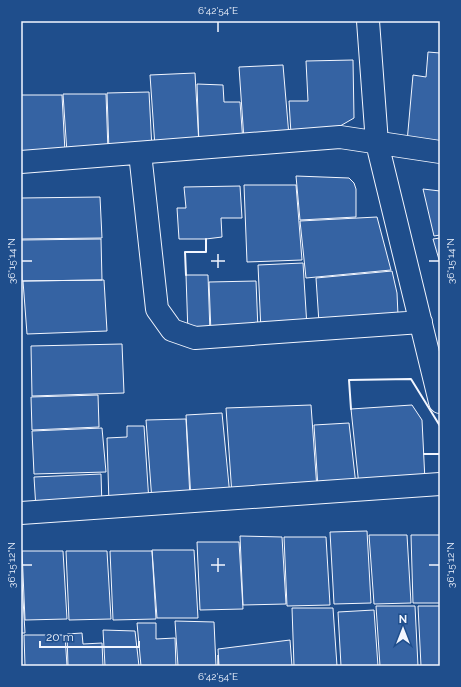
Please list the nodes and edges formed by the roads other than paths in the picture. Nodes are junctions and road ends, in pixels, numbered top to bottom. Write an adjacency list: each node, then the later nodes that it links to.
1 (368, 21): 2 (street)
2 (377, 144): 3 (street); 4 (street); 6 (street)
3 (440, 152)
4 (140, 153): 5 (street); 6 (street)
5 (21, 162)
6 (421, 322): 7 (street)
7 (440, 402)
8 (440, 484): 9 (street)
9 (21, 513)

